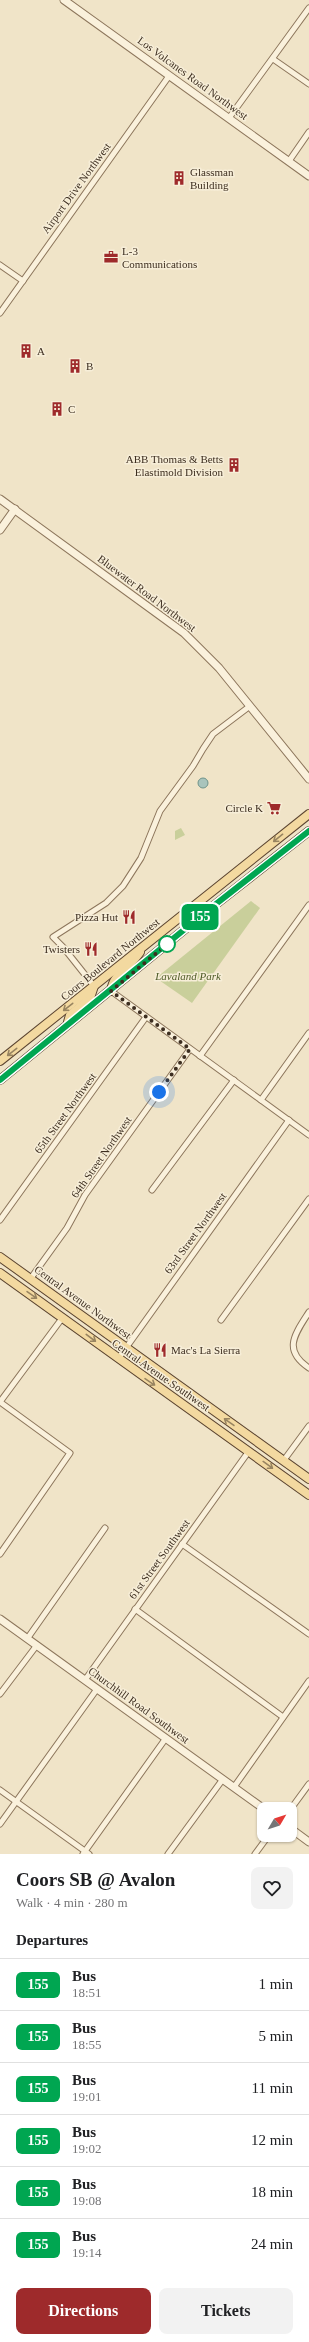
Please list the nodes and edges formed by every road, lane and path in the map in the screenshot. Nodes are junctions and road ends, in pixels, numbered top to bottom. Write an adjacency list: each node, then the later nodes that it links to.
1 (64, 0): 4 (street, Los Volcanes Road Northwest)
2 (309, 8): 3 (street)
3 (273, 59): 5 (street); 6 (street)
4 (169, 76): 6 (street, Los Volcanes Road Northwest); 11 (street, Airport Drive Northwest)
5 (309, 84)
6 (229, 118): 8 (street, Los Volcanes Road Northwest)
7 (309, 132): 8 (street)
8 (288, 161): 9 (street, Los Volcanes Road Northwest)
9 (309, 176)
10 (0, 265): 11 (street)
11 (23, 281): 12 (street, Airport Drive Northwest)
12 (0, 313)
13 (0, 498): 14 (street, Bluewater Road Northwest)
14 (15, 509): 15 (street); 16 (street, Bluewater Road Northwest)
15 (0, 530)
16 (250, 706): 17 (street, Bluewater Road Northwest); 22 (street)
17 (309, 779)
18 (309, 814): 21 (main road, Coors Boulevard Northwest, one-way to 21)
19 (309, 831): 23 (main road)
20 (309, 905): 28 (street)
21 (142, 948): 22 (main road, Coors Boulevard Northwest); 23 (main road)
22 (94, 986): 25 (main road); 29 (main road, Coors Boulevard Northwest, one-way to 29)
23 (111, 991): 24 (street); 25 (main road)
24 (146, 1018): 27 (street); 37 (street, 65th Street Northwest)
25 (67, 1024): 30 (main road)
26 (309, 1034): 32 (street)
27 (190, 1049): 28 (street); 40 (street, 64th Street Northwest)
28 (200, 1056): 31 (street)
29 (0, 1061)
30 (0, 1080)
31 (234, 1080): 32 (street); 35 (street)
32 (261, 1100): 33 (street)
33 (289, 1120): 34 (street); 44 (street, 63rd Street Northwest)
34 (309, 1135)
35 (152, 1190)
36 (309, 1199): 43 (street)
37 (0, 1220)
38 (0, 1257): 40 (main road, Central Avenue Northwest)
39 (0, 1273): 42 (main road, Central Avenue Southwest, one-way to 42)
40 (31, 1278): 44 (main road, Central Avenue Northwest)
41 (309, 1312): 46 (street)
42 (63, 1317): 45 (main road, Central Avenue Southwest, one-way to 45); 47 (street)
43 (221, 1320)
44 (127, 1347): 45 (street, 63rd Street Northwest); 50 (main road, Central Avenue Northwest, one-way to 44)
45 (118, 1359): 49 (main road, Central Avenue Southwest, one-way to 49)
46 (309, 1368)
47 (0, 1402): 55 (street)
48 (309, 1426): 50 (street)
49 (249, 1451): 52 (main road, Central Avenue Southwest, one-way to 52); 54 (street, 61st Street Southwest)
50 (284, 1460): 51 (main road, Central Avenue Northwest)
51 (309, 1478)
52 (309, 1495)
53 (106, 1528): 59 (street)
54 (182, 1544): 56 (street, 61st Street Southwest); 58 (street)
55 (0, 1554)
56 (135, 1609): 61 (street, 61st Street Southwest); 65 (street)
57 (0, 1619): 59 (street, Churchhill Road Southwest)
58 (309, 1634)
59 (27, 1639): 60 (street, Churchhill Road Southwest)
60 (37, 1645): 61 (street, Churchhill Road Southwest); 64 (street)
61 (85, 1680): 63 (street, Churchhill Road Southwest)
62 (309, 1681): 65 (street)
63 (97, 1688): 66 (street, Churchhill Road Southwest); 71 (street)
64 (0, 1694)
65 (283, 1717): 69 (street)
66 (166, 1738): 67 (street, Churchhill Road Southwest); 78 (street)
67 (223, 1779): 69 (street, Churchhill Road Southwest); 79 (street)
68 (309, 1784): 72 (street)
69 (234, 1788): 73 (street, Churchhill Road Southwest)
70 (0, 1790): 71 (street)
71 (16, 1802): 74 (street); 78 (street)
72 (296, 1802)
73 (257, 1804)
74 (0, 1824)
75 (297, 1833): 77 (street)
76 (264, 1842): 80 (street)
77 (309, 1842)
78 (86, 1853)
79 (168, 1854)
80 (255, 1854)

